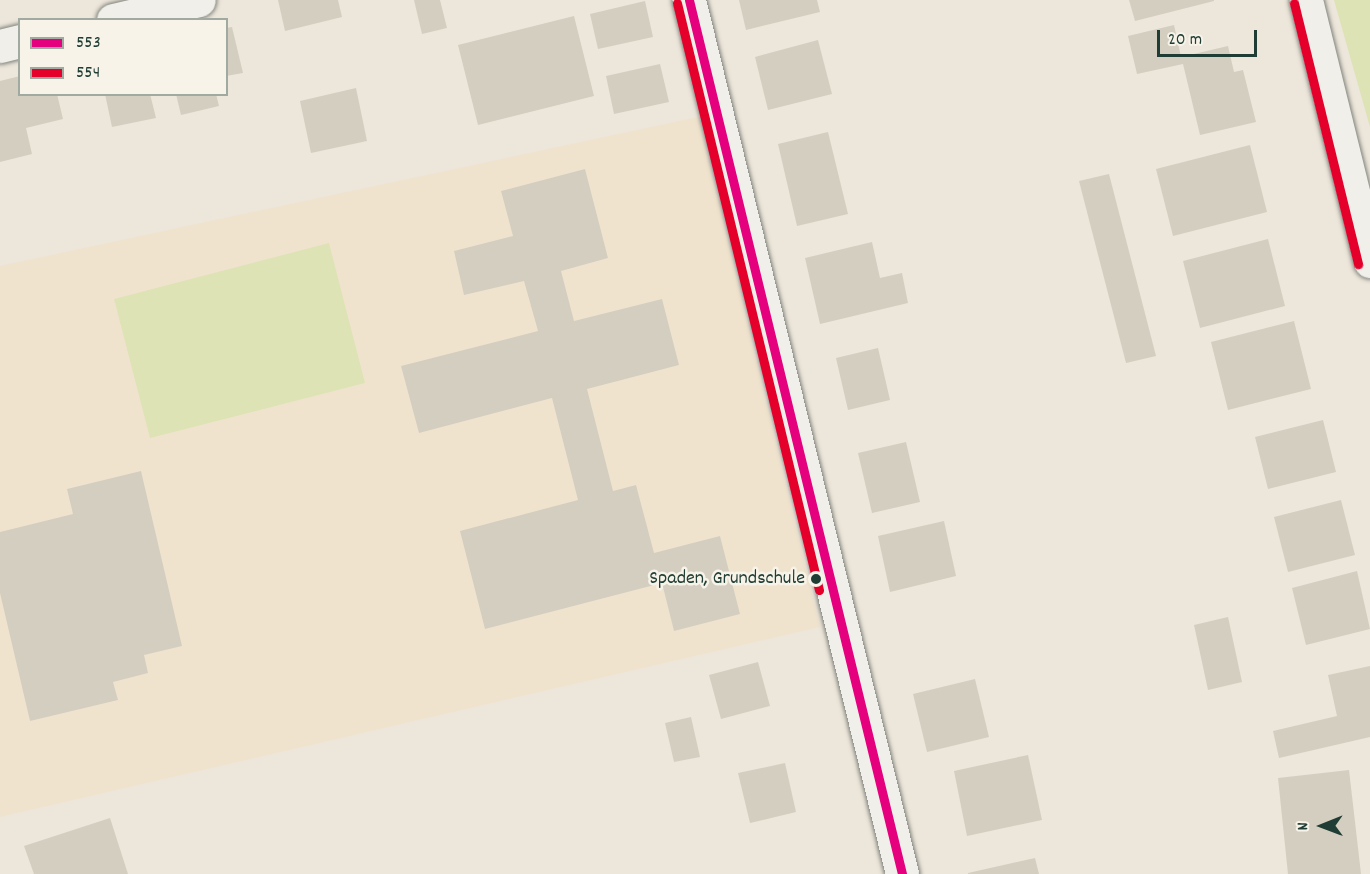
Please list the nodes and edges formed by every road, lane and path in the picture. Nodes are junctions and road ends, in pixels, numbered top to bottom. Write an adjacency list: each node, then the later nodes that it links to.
1 (199, 0): 4 (street)
2 (689, 0): 8 (street)
3 (1306, 0): 7 (street)
4 (122, 18)
5 (18, 42): 6 (street)
6 (0, 46)
7 (1370, 261)
8 (902, 874)

